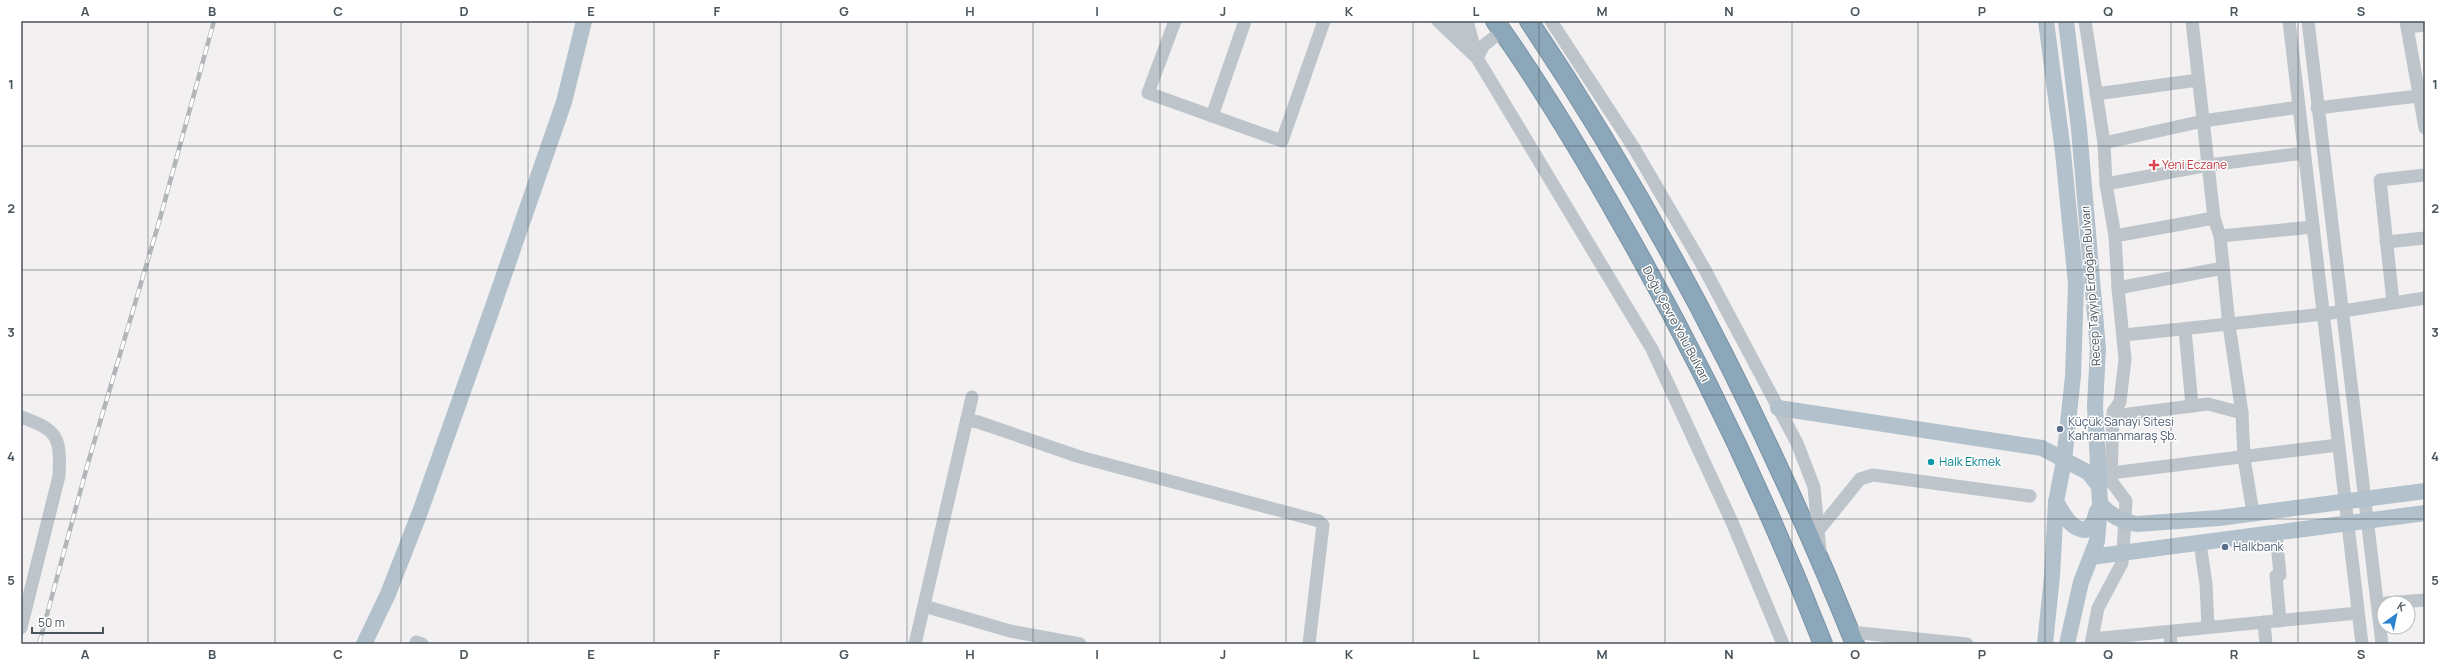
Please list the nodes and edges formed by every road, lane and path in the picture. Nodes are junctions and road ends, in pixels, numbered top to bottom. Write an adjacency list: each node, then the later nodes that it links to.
1 (584, 21): 87 (main road)
2 (1175, 21): 25 (street)
3 (1245, 21): 25 (street)
4 (1324, 21): 25 (street)
5 (1438, 21): 19 (street)
6 (1456, 21): 19 (street)
7 (1467, 21): 19 (street)
8 (1529, 21): 76 (highway)
9 (1551, 21): 50 (street)
10 (2046, 21): 57 (main road, Recep Tayyip Erdoğan Bulvarı)
11 (2066, 21): 59 (main road, Recep Tayyip Erdoğan Bulvarı)
12 (2085, 21): 21 (street)
13 (2192, 21): 20 (street)
14 (2289, 21): 23 (street)
15 (2308, 21): 24 (street)
16 (2407, 24): 17 (street); 22 (street)
17 (2425, 25)
18 (1498, 26): 19 (street); 92 (highway, Doğu Çevre Yolu Bulvarı)
19 (1477, 58): 91 (street)
20 (2198, 80): 21 (street); 26 (street)
21 (2096, 94): 28 (street)
22 (2418, 96): 24 (street); 27 (street)
23 (2299, 107): 26 (street); 29 (street)
24 (2317, 108): 43 (street)
25 (1212, 116)
26 (2203, 121): 28 (street); 30 (street)
27 (2425, 128)
28 (2104, 143): 32 (street)
29 (2304, 153): 30 (street); 34 (street)
30 (2209, 165): 32 (street); 33 (street)
31 (2425, 175): 38 (street)
32 (2106, 184): 35 (street)
33 (2214, 218): 35 (street); 36 (street)
34 (2313, 227): 36 (street); 44 (street)
35 (2115, 236): 40 (street)
36 (2220, 236): 39 (street)
37 (2425, 238): 38 (street)
38 (2386, 242): 42 (street)
39 (2223, 268): 40 (street); 45 (street)
40 (2118, 288): 47 (street)
41 (2425, 298): 42 (street)
42 (2393, 302): 43 (street)
43 (2343, 311): 44 (street); 62 (street)
44 (2324, 314): 45 (street); 55 (street)
45 (2229, 325): 46 (street); 51 (street)
46 (2185, 329): 47 (street); 49 (street)
47 (2124, 335): 52 (street)
48 (972, 397): 54 (street)
49 (2192, 406): 51 (street); 52 (street)
50 (1778, 408): 57 (main road); 71 (street)
51 (2242, 414): 56 (street)
52 (2113, 416): 58 (street)
53 (21, 417): 83 (street)
54 (966, 420): 78 (street); 90 (street)
55 (2338, 445): 56 (street); 64 (street)
56 (2244, 458): 58 (street); 66 (street)
57 (2064, 461): 59 (main road); 63 (main road, Recep Tayyip Erdoğan Bulvarı)
58 (2111, 473): 68 (street)
59 (2099, 486): 65 (main road, Recep Tayyip Erdoğan Bulvarı)
60 (2425, 491): 62 (main road)
61 (2030, 496): 71 (street)
62 (2364, 499): 64 (main road); 69 (street)
63 (2056, 502): 65 (main road); 94 (main road, Recep Tayyip Erdoğan Bulvarı)
64 (2344, 502): 66 (main road); 70 (street)
65 (2100, 504): 68 (main road); 75 (main road, Recep Tayyip Erdoğan Bulvarı)
66 (2253, 513): 68 (main road)
67 (2425, 513): 69 (main road)
68 (2124, 521): 74 (street)
69 (2367, 521): 70 (main road); 77 (street)
70 (2347, 524): 72 (main road); 79 (street)
71 (1818, 532): 76 (street)
72 (2276, 533): 73 (main road); 80 (street)
73 (2200, 543): 74 (main road); 82 (street)
74 (2123, 552): 75 (main road); 86 (street)
75 (2091, 557): 95 (main road, Recep Tayyip Erdoğan Bulvarı)
76 (1821, 560): 84 (highway)
77 (2381, 595)
78 (924, 606): 88 (street); 89 (street)
79 (2358, 613): 80 (street); 97 (street)
80 (2280, 620): 81 (street)
81 (2264, 622): 82 (street); 96 (street)
82 (2208, 627): 85 (street)
83 (21, 628)
84 (1852, 638): 93 (street)
85 (2170, 638): 86 (street)
86 (2092, 641)
87 (364, 644)
88 (915, 644)
89 (1080, 644)
90 (1309, 644)
91 (1783, 644)
92 (1823, 644)
93 (1967, 644)
94 (2044, 644)
95 (2067, 644)
96 (2266, 644)
97 (2362, 644)

